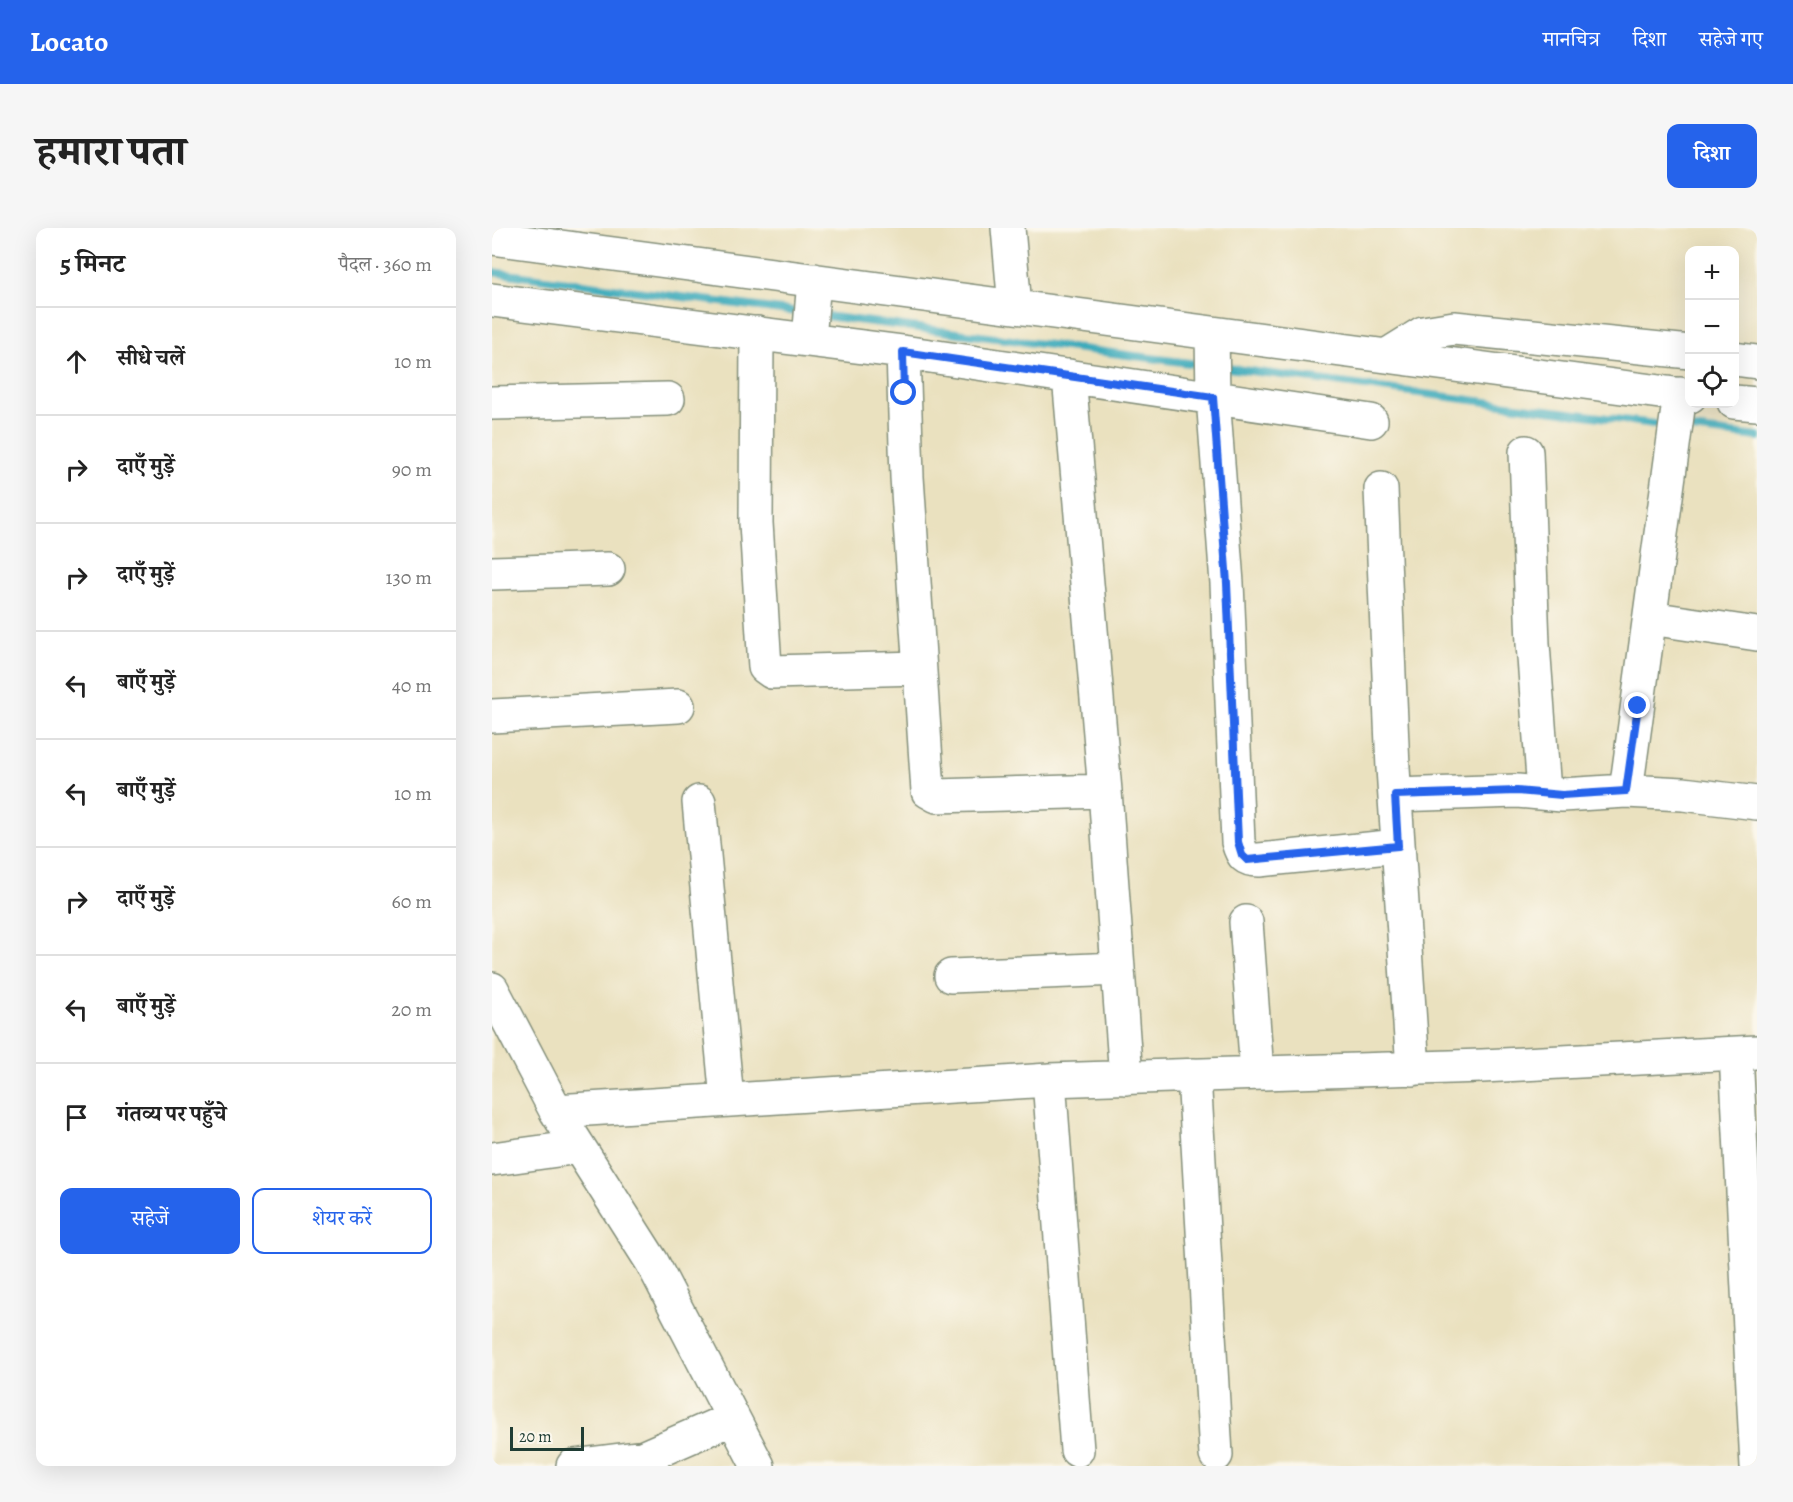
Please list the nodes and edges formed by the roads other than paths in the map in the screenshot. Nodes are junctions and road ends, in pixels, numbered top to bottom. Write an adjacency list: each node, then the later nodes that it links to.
1 (1008, 228): 5 (street)
2 (492, 238): 3 (street)
3 (588, 239): 6 (street)
4 (492, 300): 7 (street)
5 (1015, 307): 6 (street); 13 (street)
6 (811, 311): 7 (street); 8 (street)
7 (757, 333): 27 (street)
8 (903, 352): 14 (street); 27 (street)
9 (1685, 352): 10 (street)
10 (1386, 356): 13 (street); 19 (street)
11 (1739, 360): 12 (street)
12 (1757, 362)
13 (1213, 367): 14 (street); 20 (street); 36 (street)
14 (1069, 376): 30 (street)
15 (668, 399): 16 (street)
16 (492, 403)
17 (1739, 403): 18 (street)
18 (1757, 405)
19 (1679, 411): 25 (street)
20 (1371, 421)
21 (1526, 452): 32 (street)
22 (1381, 489): 33 (street)
23 (608, 569): 24 (street)
24 (492, 573)
25 (1650, 618): 26 (street); 31 (street)
26 (1757, 634)
27 (920, 668): 30 (street)
28 (678, 706): 29 (street)
29 (492, 716)
30 (1105, 791): 38 (street)
31 (1626, 791): 32 (street); 35 (street)
32 (1544, 792): 33 (street)
33 (1395, 795): 36 (street)
34 (699, 802): 47 (street)
35 (1757, 803)
36 (1398, 846): 42 (street)
37 (1245, 922): 43 (street)
38 (1118, 969): 39 (street); 45 (street)
39 (951, 976)
40 (492, 989): 48 (street)
41 (1747, 1053): 42 (street); 56 (street)
42 (1413, 1069): 43 (street)
43 (1257, 1074): 44 (street)
44 (1194, 1076): 45 (street); 53 (street)
45 (1126, 1078): 46 (street)
46 (1049, 1080): 47 (street); 52 (street)
47 (727, 1100): 48 (street)
48 (556, 1111): 49 (street)
49 (579, 1147): 50 (street); 51 (street)
50 (492, 1159)
51 (733, 1418): 54 (street); 55 (street)
52 (1077, 1450)
53 (1216, 1455)
54 (573, 1466)
55 (758, 1466)
56 (1757, 1466)

